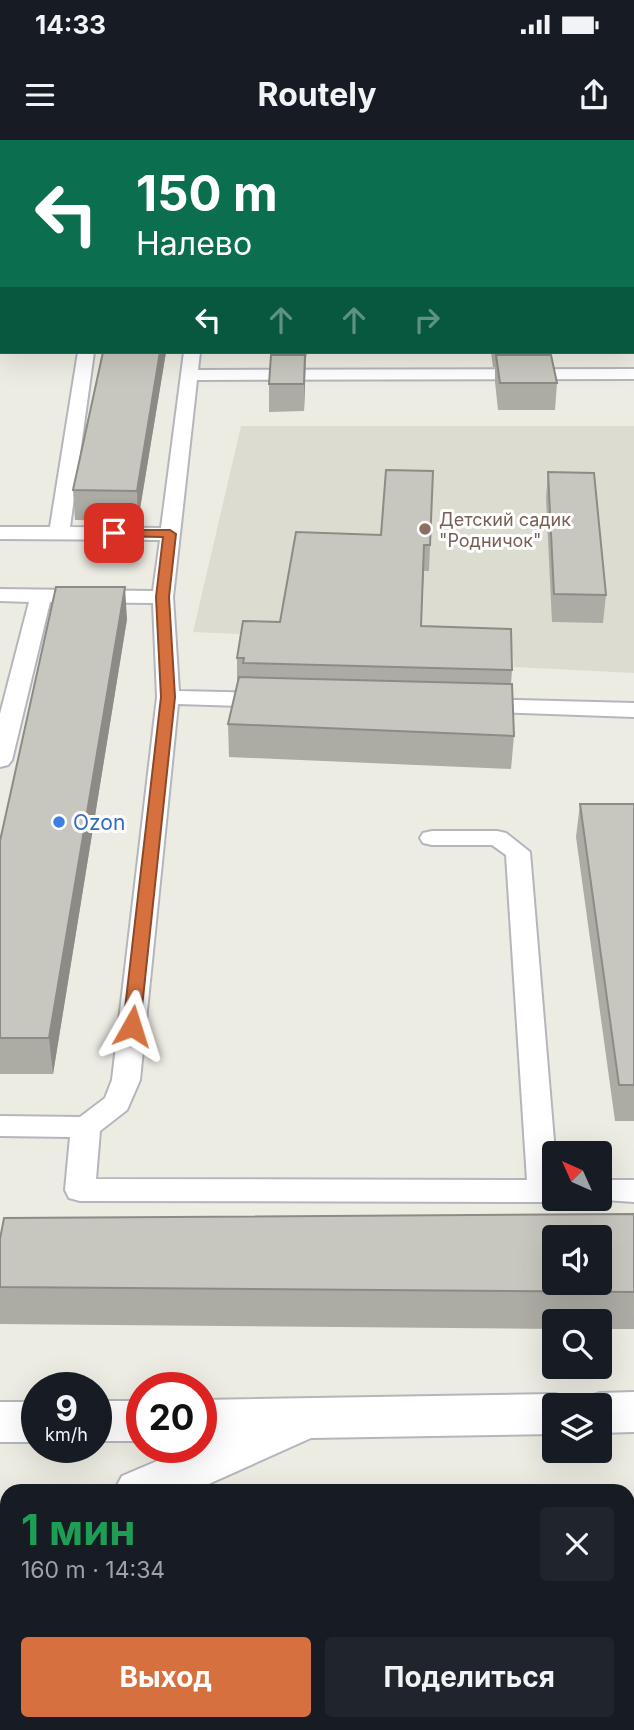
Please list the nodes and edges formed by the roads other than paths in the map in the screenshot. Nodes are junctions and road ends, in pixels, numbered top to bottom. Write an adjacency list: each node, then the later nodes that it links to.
1 (86, 354): 8 (lane)
2 (192, 354): 6 (lane)
3 (473, 354): 4 (lane)
4 (477, 374): 5 (lane); 6 (lane)
5 (634, 374)
6 (189, 375): 9 (lane)
7 (0, 533): 8 (lane)
8 (59, 533): 9 (lane)
9 (170, 534): 12 (lane)
10 (0, 595): 11 (lane)
11 (41, 595): 12 (lane); 17 (lane)
12 (163, 597): 13 (lane)
13 (168, 697): 14 (lane); 20 (lane)
14 (292, 700)
15 (456, 705): 16 (lane)
16 (634, 710)
17 (0, 760)
18 (432, 838): 21 (lane)
19 (0, 1126): 20 (lane)
20 (86, 1127): 22 (lane)
21 (544, 1141)
22 (542, 1191)
23 (612, 1191): 24 (lane)
24 (634, 1191)
25 (634, 1412): 26 (street)
26 (612, 1413)
27 (542, 1414): 29 (street)
28 (217, 1420): 29 (street)
29 (306, 1420): 32 (street)
30 (0, 1422): 31 (street)
31 (21, 1422)
32 (157, 1484)

